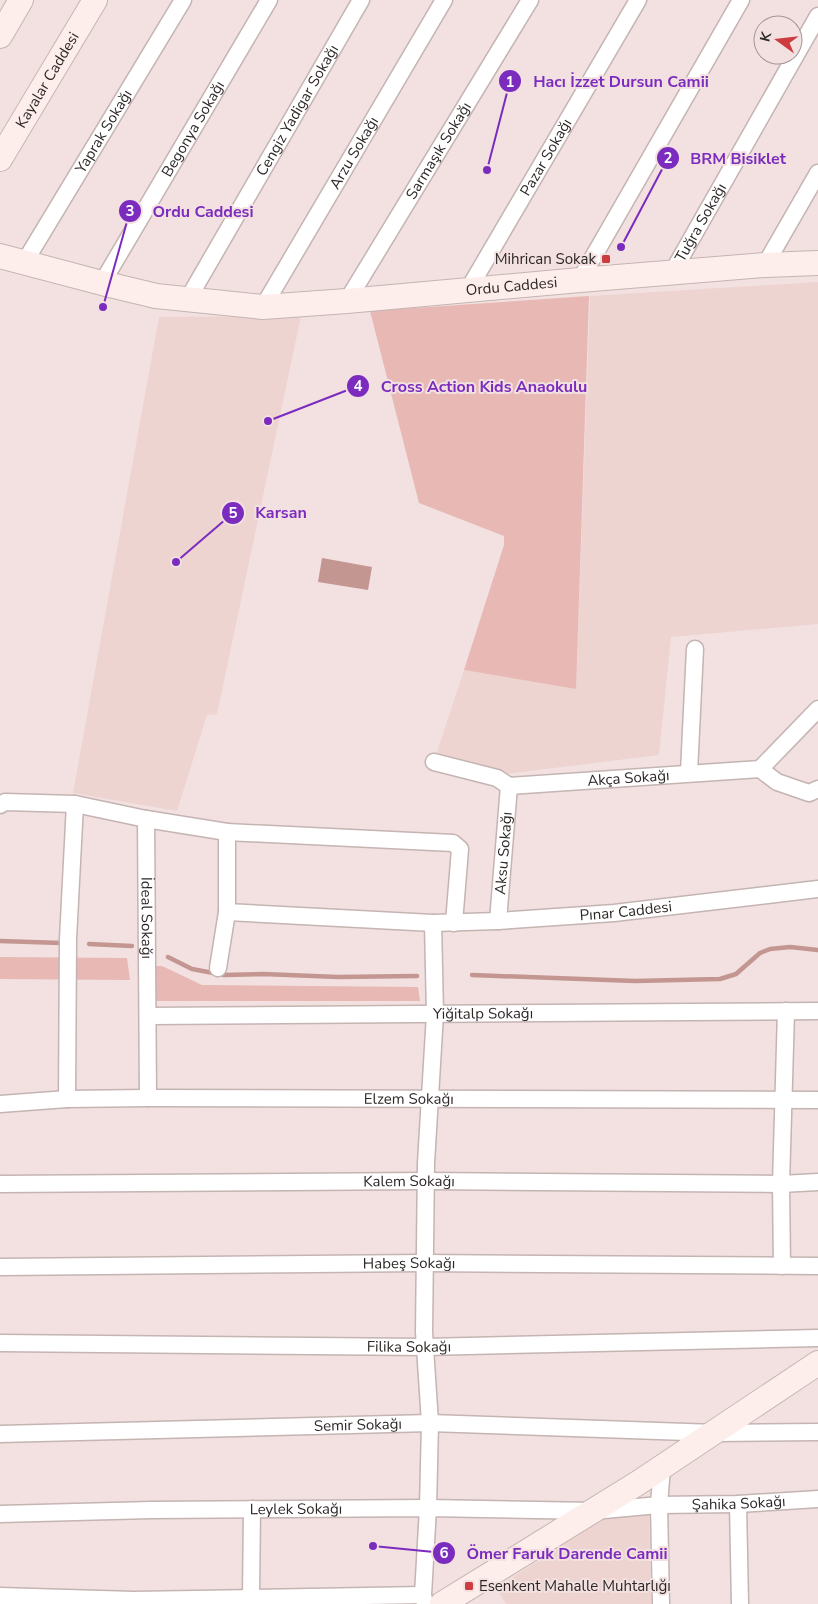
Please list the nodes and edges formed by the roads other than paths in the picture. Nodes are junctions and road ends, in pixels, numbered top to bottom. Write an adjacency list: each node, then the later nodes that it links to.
1 (21, 0): 11 (main road)
2 (95, 0): 12 (main road, Kayalar Caddesi)
3 (183, 0): 15 (street, Yaprak Sokağı)
4 (269, 0): 20 (street, Begonya Sokağı)
5 (361, 0): 22 (street, Cengiz Yadigar Sokağı)
6 (444, 0): 24 (street, Arzu Sokağı)
7 (530, 0): 23 (street, Sarmaşık Sokağı)
8 (638, 0): 21 (street, Pazar Sokağı)
9 (741, 0): 19 (street)
10 (818, 16): 18 (street, Tuğra Sokağı)
11 (0, 36)
12 (0, 159)
13 (818, 173): 17 (street)
14 (0, 256): 15 (main road, Ordu Caddesi)
15 (24, 263): 20 (main road, Ordu Caddesi)
16 (818, 263): 17 (main road, Ordu Caddesi)
17 (765, 266): 18 (main road, Ordu Caddesi)
18 (672, 274): 19 (main road, Ordu Caddesi)
19 (580, 280): 21 (main road, Ordu Caddesi)
20 (102, 283): 22 (main road, Ordu Caddesi)
21 (468, 290): 23 (main road, Ordu Caddesi)
22 (188, 299): 24 (main road, Ordu Caddesi)
23 (347, 301): 24 (main road, Ordu Caddesi)
24 (263, 307)
25 (695, 649): 29 (street)
26 (818, 710): 28 (street)
27 (434, 762): 30 (street, Akça Sokağı)
28 (760, 769): 29 (street, Akça Sokağı); 31 (street)
29 (689, 772): 30 (street, Akça Sokağı)
30 (509, 786): 38 (street, Aksu Sokağı)
31 (818, 789)
32 (75, 804): 33 (street); 34 (street); 47 (street)
33 (0, 805)
34 (146, 819): 35 (street); 45 (street, İdeal Sokağı)
35 (227, 832): 37 (street); 40 (street)
36 (818, 890): 38 (street, Pınar Caddesi)
37 (227, 912): 39 (street, Pınar Caddesi); 41 (street)
38 (498, 921): 40 (street, Pınar Caddesi)
39 (433, 923): 40 (street, Pınar Caddesi); 44 (street)
40 (454, 923)
41 (218, 968)
42 (786, 1011): 43 (street, Yiğitalp Sokağı); 44 (street, Yiğitalp Sokağı); 49 (street)
43 (818, 1011)
44 (435, 1014): 45 (street, Yiğitalp Sokağı); 48 (street)
45 (148, 1016): 46 (street, İdeal Sokağı)
46 (148, 1098): 47 (street, Elzem Sokağı); 48 (street, Elzem Sokağı)
47 (67, 1099): 51 (street, Elzem Sokağı)
48 (430, 1099): 49 (street, Elzem Sokağı); 52 (street)
49 (784, 1100): 50 (street, Elzem Sokağı); 55 (street)
50 (818, 1100)
51 (0, 1104)
52 (425, 1181): 54 (street, Kalem Sokağı); 55 (street, Kalem Sokağı); 56 (street)
53 (818, 1182): 55 (street, Kalem Sokağı)
54 (0, 1184)
55 (781, 1184): 58 (street)
56 (424, 1263): 57 (street, Habeş Sokağı); 58 (street, Habeş Sokağı); 62 (street)
57 (0, 1266)
58 (782, 1266): 59 (street, Habeş Sokağı)
59 (818, 1266)
60 (818, 1338): 62 (street, Filika Sokağı)
61 (0, 1344): 62 (street, Filika Sokağı)
62 (425, 1347): 64 (street)
63 (818, 1363): 66 (main road)
64 (430, 1423): 66 (street, Semir Sokağı); 67 (street, Semir Sokağı); 72 (street)
65 (818, 1432): 66 (street, Semir Sokağı)
66 (715, 1433): 68 (main road)
67 (0, 1434)
68 (662, 1467): 71 (street); 74 (main road)
69 (818, 1499): 70 (street, Şahika Sokağı)
70 (738, 1504): 71 (street, Şahika Sokağı); 80 (street)
71 (659, 1505): 74 (street, Şahika Sokağı); 79 (street)
72 (428, 1508): 73 (street, Leylek Sokağı); 74 (street, Leylek Sokağı); 78 (street)
73 (252, 1509): 75 (street, Leylek Sokağı); 77 (street)
74 (593, 1510): 78 (main road)
75 (0, 1514)
76 (0, 1596): 77 (street)
77 (251, 1597): 78 (street)
78 (430, 1601)
79 (662, 1604)
80 (740, 1604)

